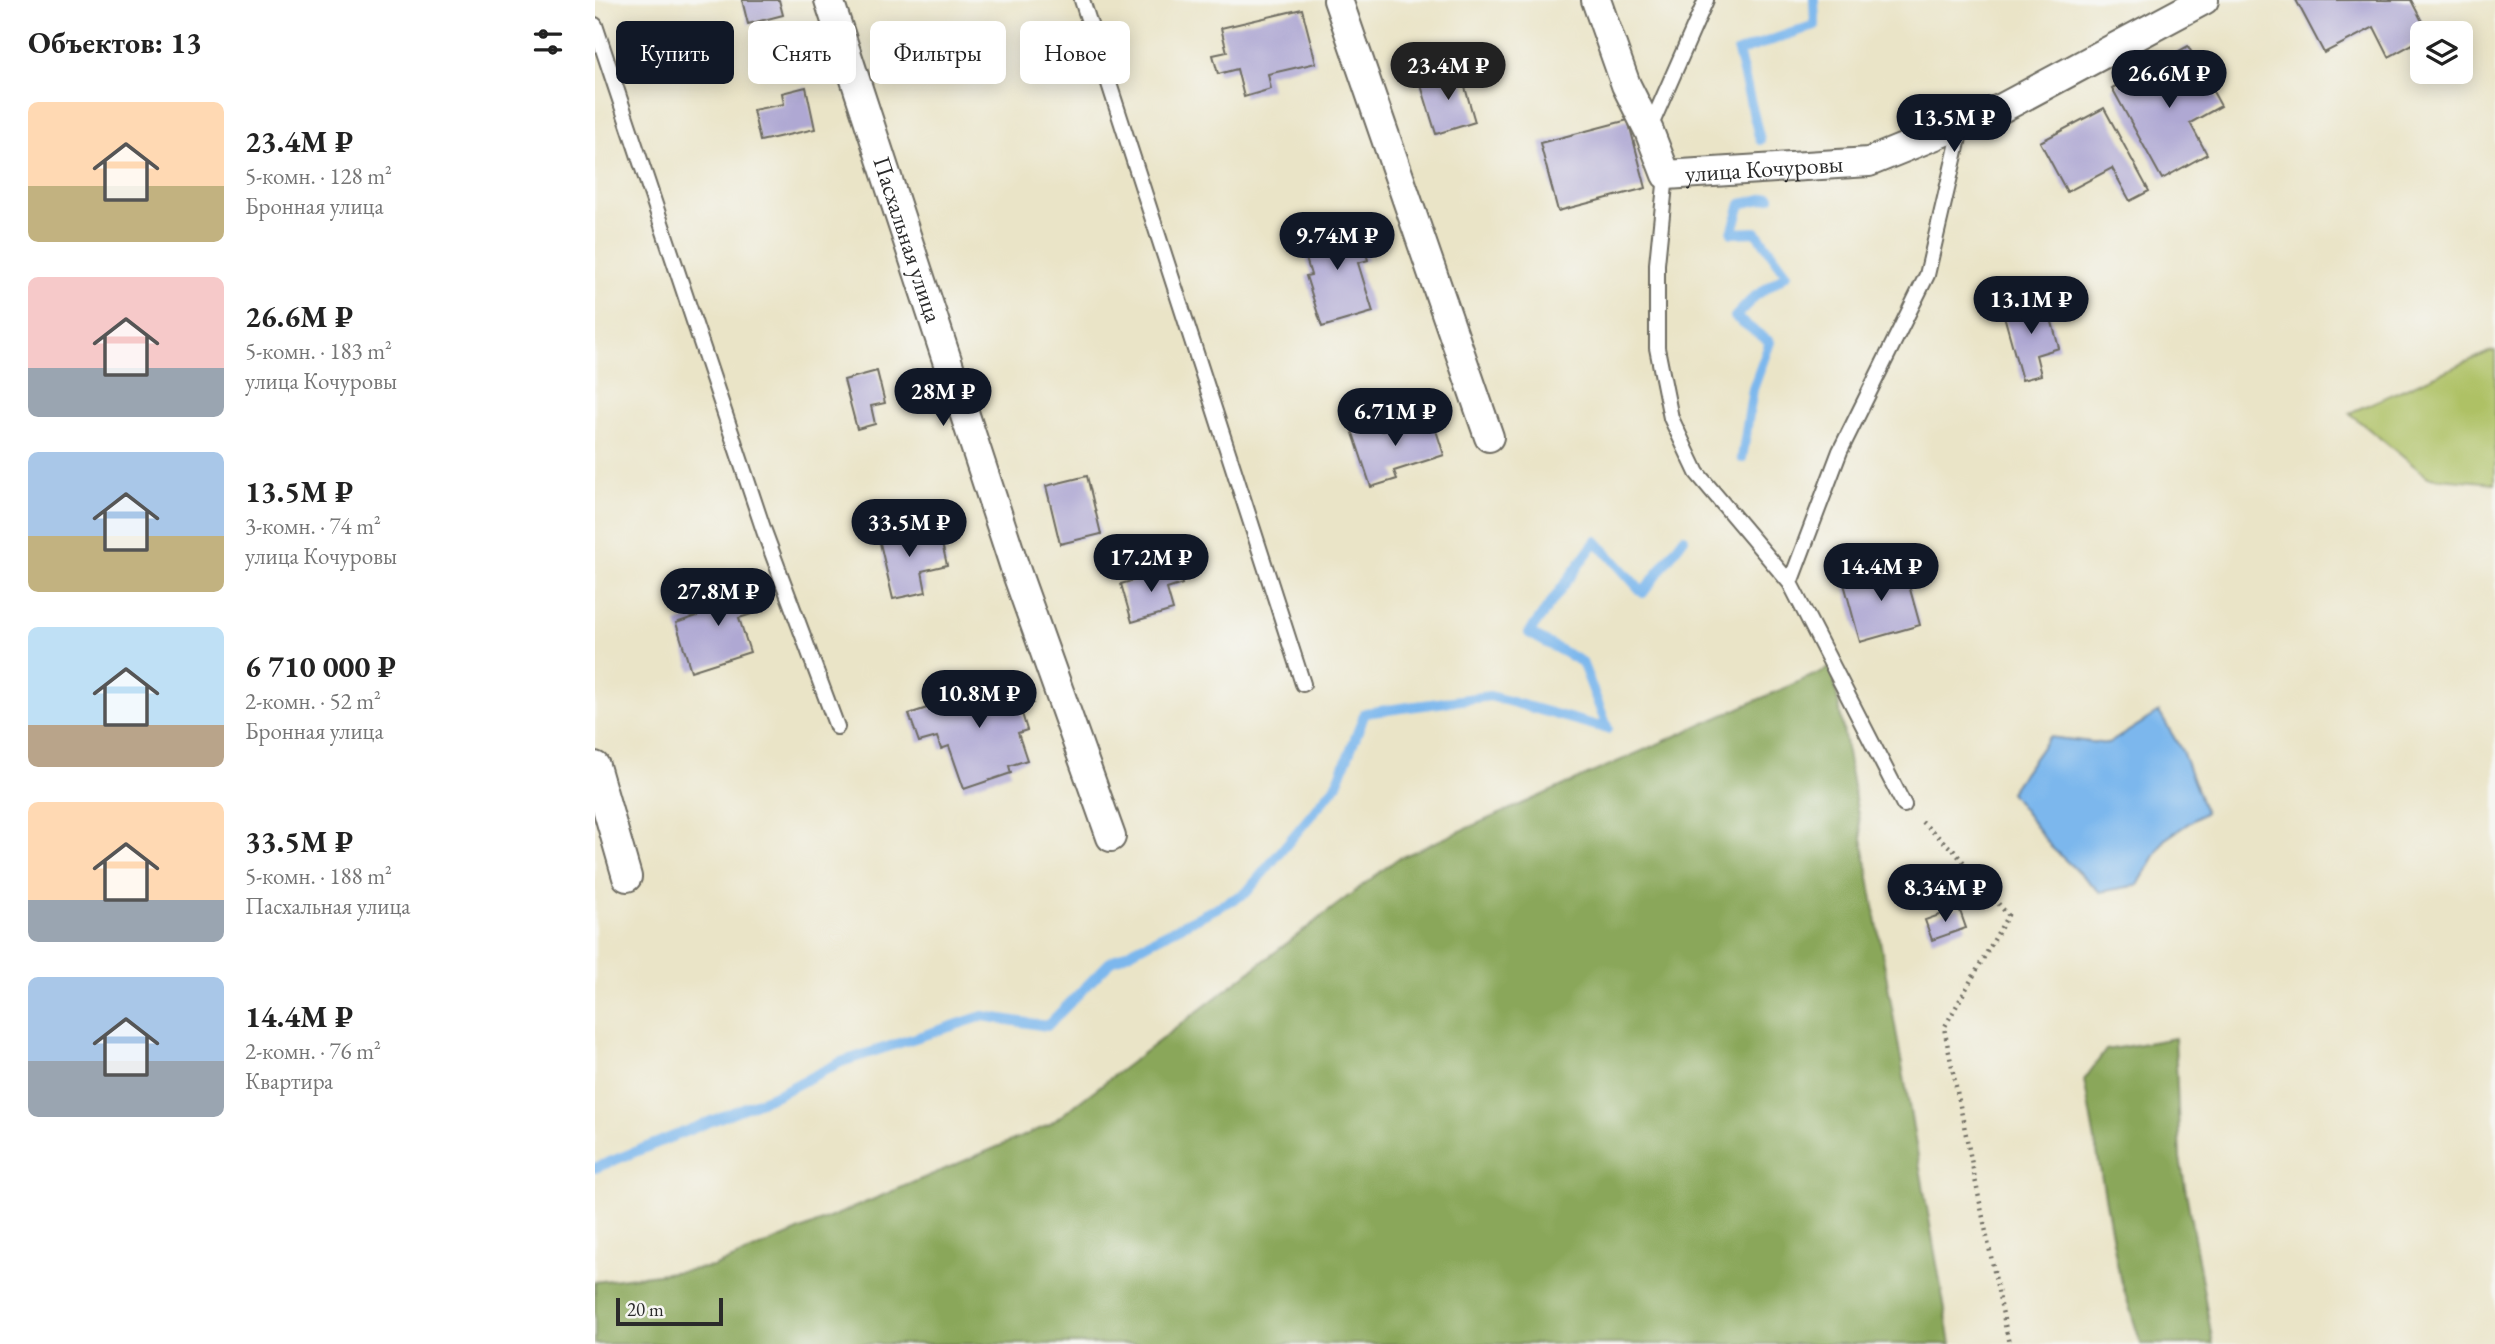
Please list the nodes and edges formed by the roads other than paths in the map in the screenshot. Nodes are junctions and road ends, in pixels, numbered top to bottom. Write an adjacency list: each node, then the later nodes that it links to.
1 (828, 0): 17 (street, Пасхальная улица)
2 (1082, 0): 13 (lane)
3 (1338, 0): 11 (street)
4 (1596, 0): 9 (street)
5 (1706, 0): 9 (lane)
6 (2204, 0): 8 (street, улица Кочуровы)
7 (595, 25): 14 (lane)
8 (1962, 124): 10 (street, улица Кочуровы); 12 (lane)
9 (1649, 131): 10 (street)
10 (1666, 175): 12 (lane)
11 (1489, 437)
12 (1790, 583): 16 (lane)
13 (1303, 684)
14 (837, 727)
15 (595, 765): 18 (street)
16 (1904, 805)
17 (1111, 837)
18 (627, 877)

